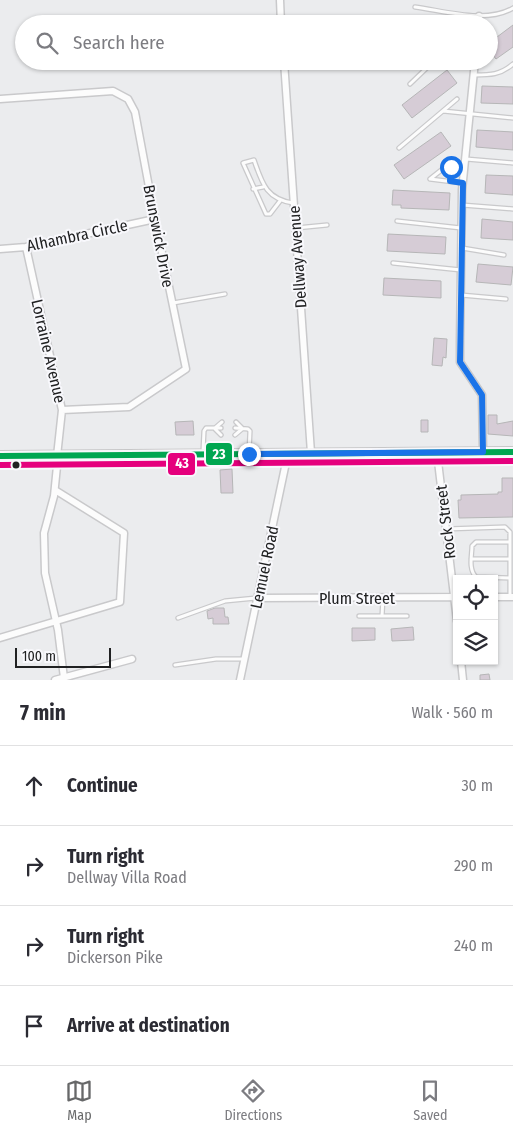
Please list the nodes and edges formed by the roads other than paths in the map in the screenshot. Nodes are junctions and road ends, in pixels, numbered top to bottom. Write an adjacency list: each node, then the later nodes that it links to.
1 (280, 0): 4 (street)
2 (415, 8): 5 (lane)
3 (513, 8): 6 (lane)
4 (281, 15)
5 (471, 15)
6 (493, 15)
7 (513, 64): 11 (lane)
8 (285, 70): 26 (street, Dellway Avenue)
9 (425, 70): 12 (lane)
10 (474, 70): 11 (street)
11 (474, 76): 16 (street)
12 (410, 84)
13 (0, 99): 29 (street, Brunswick Drive)
14 (457, 99): 15 (lane)
15 (443, 111): 16 (lane); 18 (lane)
16 (469, 115): 17 (lane); 19 (street)
17 (513, 118)
18 (399, 148)
19 (465, 159): 20 (lane); 22 (street)
20 (513, 163)
21 (450, 181): 21 (lane); 22 (lane)
22 (463, 183): 27 (street)
23 (263, 187): 24 (lane); 24 (lane); 25 (lane)
24 (253, 189): 25 (lane)
25 (280, 201): 26 (lane)
26 (294, 203): 32 (street, Dellway Avenue)
27 (462, 204): 28 (lane); 33 (street)
28 (513, 210)
29 (154, 219): 34 (street, Alhambra Circle); 43 (street, Brunswick Drive)
30 (398, 221): 33 (lane)
31 (327, 225): 32 (lane)
32 (296, 228): 56 (street, Dellway Avenue)
33 (462, 228): 35 (street)
34 (26, 247): 36 (street, Alhambra Circle); 44 (street, Lorraine Avenue)
35 (461, 248): 37 (lane); 39 (street)
36 (0, 250)
37 (504, 255)
38 (393, 263): 39 (lane)
39 (461, 270): 41 (street)
40 (226, 294): 43 (lane)
41 (460, 295): 42 (lane); 53 (street)
42 (506, 299)
43 (172, 303): 44 (street, Brunswick Drive)
44 (62, 410): 61 (street, Lorraine Avenue)
45 (222, 422): 47 (lane)
46 (236, 422): 50 (lane)
47 (214, 428): 48 (lane); 51 (lane); 58 (lane)
48 (222, 428)
49 (235, 428): 50 (lane)
50 (242, 429): 52 (lane); 59 (lane)
51 (222, 435)
52 (235, 435)
53 (483, 452): 54 (main road); 57 (main road)
54 (513, 452)
55 (288, 453): 56 (main road); 59 (main road); 72 (street, Lemuel Road)
56 (311, 453): 57 (main road)
57 (436, 453): 63 (street, Rock Street)
58 (203, 454): 59 (main road); 61 (main road)
59 (249, 454)
60 (0, 456): 61 (main road)
61 (58, 456): 62 (street, Lorraine Avenue)
62 (55, 490): 78 (street, Lorraine Avenue); 78 (street)
63 (446, 529): 64 (lane); 68 (street, Rock Street)
64 (510, 542): 65 (lane); 66 (lane)
65 (471, 559): 66 (lane); 67 (lane)
66 (510, 559): 67 (lane)
67 (510, 578): 71 (lane)
68 (453, 581)
69 (453, 596): 73 (street, Plum Street)
70 (498, 597): 71 (street)
71 (511, 597)
72 (258, 598): 73 (street, Plum Street); 77 (lane); 81 (street, Lemuel Road)
73 (383, 598): 75 (lane)
74 (359, 616): 75 (lane)
75 (382, 616): 76 (lane)
76 (407, 616)
77 (178, 618)
78 (56, 620): 79 (street); 84 (street, Lorraine Avenue)
79 (0, 638)
80 (132, 659): 84 (street)
81 (245, 659): 82 (lane); 86 (street, Lemuel Road)
82 (175, 665)
83 (461, 665): 87 (street)
84 (64, 678): 85 (street)
85 (55, 680)
86 (240, 680)
87 (463, 680)

